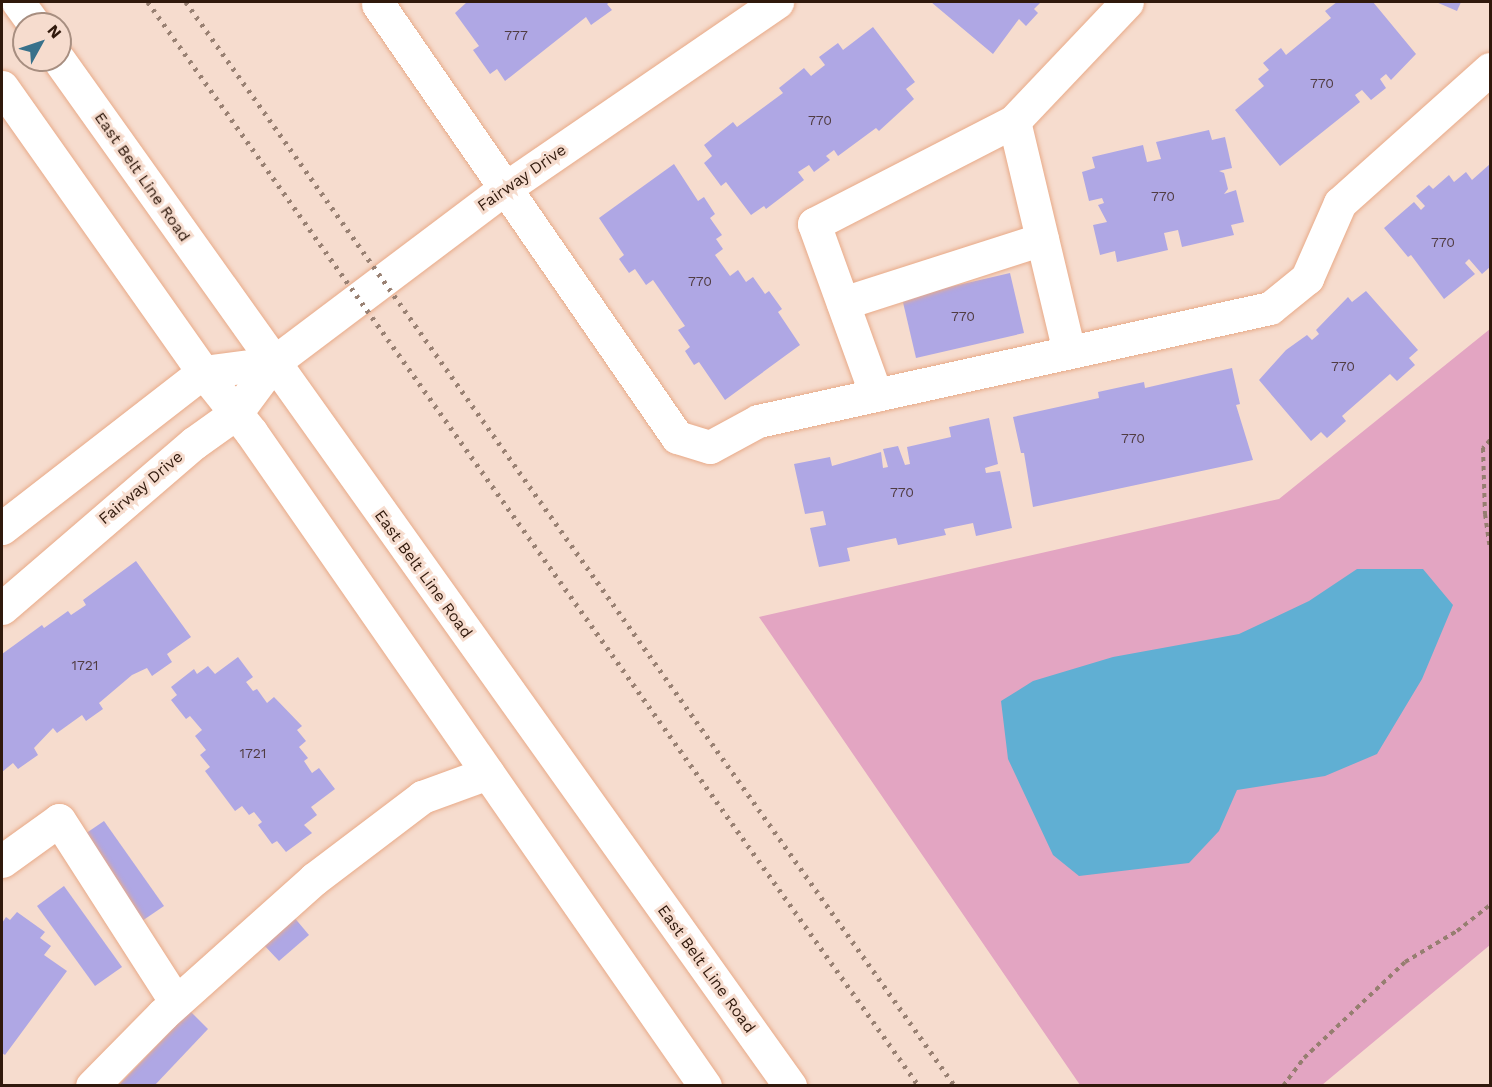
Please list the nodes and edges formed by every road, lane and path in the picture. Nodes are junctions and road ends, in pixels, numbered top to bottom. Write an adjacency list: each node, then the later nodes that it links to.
1 (378, 2): 8 (main road)
2 (777, 2): 8 (main road, Fairway Drive)
3 (1127, 2): 7 (main road)
4 (1491, 69): 11 (main road)
5 (67, 72): 12 (main road, East Belt Line Road)
6 (2, 87): 13 (main road)
7 (1014, 121): 9 (main road); 10 (main road)
8 (504, 189): 12 (main road, Fairway Drive); 14 (main road)
9 (1042, 239): 10 (main road); 11 (main road)
10 (843, 303): 14 (main road)
11 (1069, 352): 14 (main road)
12 (273, 363): 13 (main road, Fairway Drive); 15 (main road, Fairway Drive); 26 (main road, East Belt Line Road)
13 (203, 372): 15 (main road); 17 (main road)
14 (876, 395)
15 (236, 413): 19 (main road, Fairway Drive); 20 (main road)
16 (1491, 440): 18 (path)
17 (2, 528)
18 (1491, 549)
19 (7, 591)
20 (488, 773): 23 (main road); 25 (main road)
21 (2, 861): 23 (main road)
22 (1491, 905): 27 (path)
23 (176, 1002): 24 (main road)
24 (92, 1086)
25 (705, 1086)
26 (790, 1086)
27 (1283, 1086)

